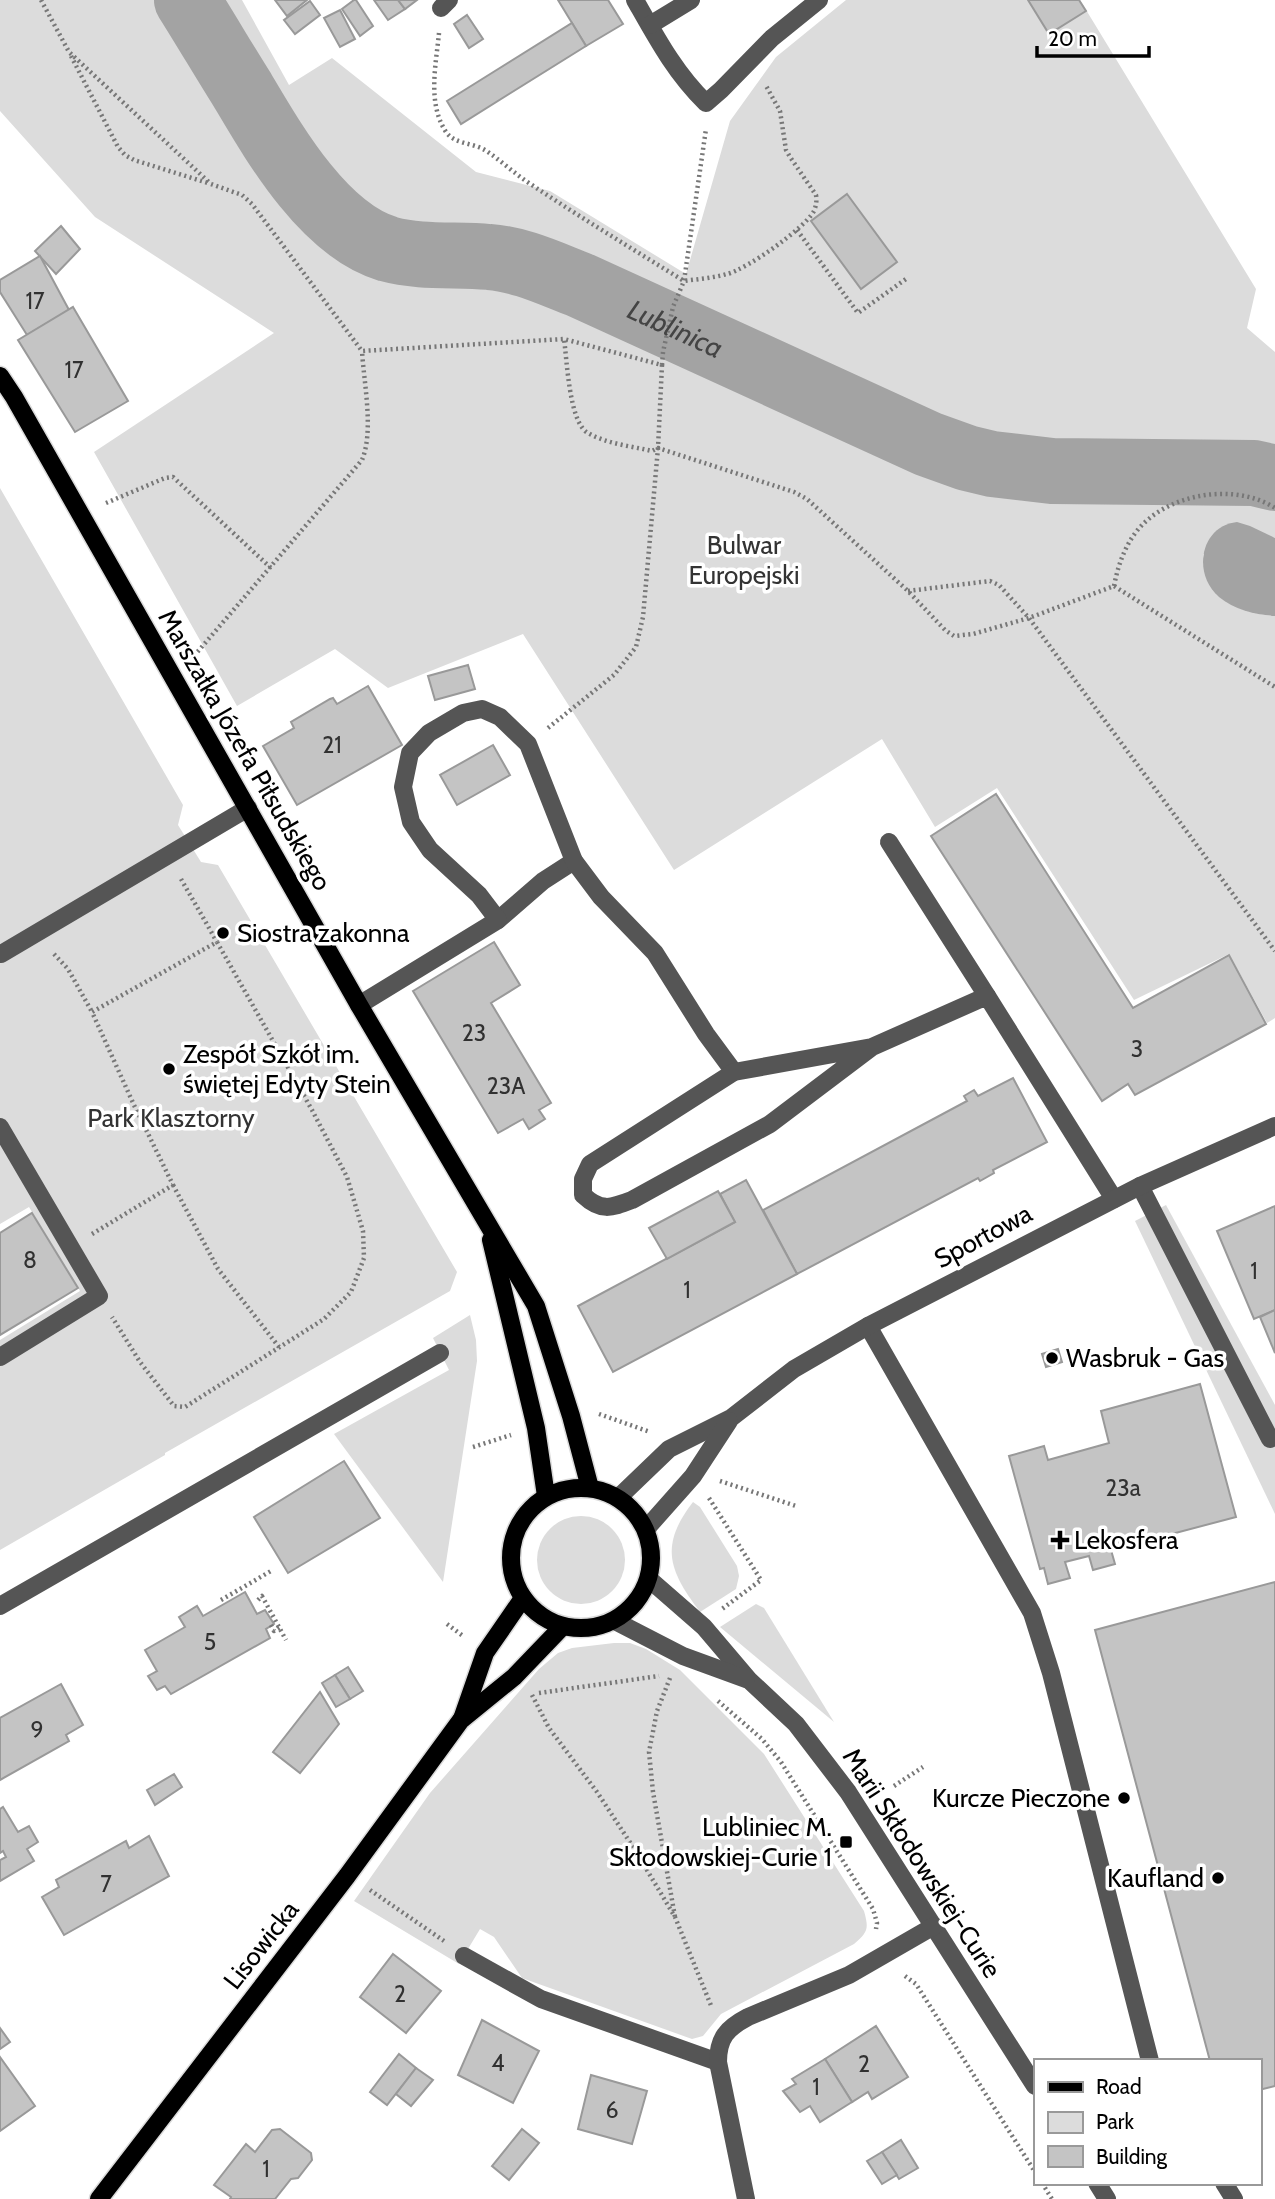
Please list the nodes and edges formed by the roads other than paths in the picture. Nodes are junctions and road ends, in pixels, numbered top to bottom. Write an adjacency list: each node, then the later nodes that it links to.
1 (635, 0): 4 (street)
2 (691, 0): 4 (street)
3 (819, 0): 4 (street)
4 (650, 26)
5 (0, 376): 6 (main road, Marszałka Józefa Piłsudskiego)
6 (248, 808): 10 (street); 12 (main road, Marszałka Józefa Piłsudskiego)
7 (889, 842): 11 (street)
8 (575, 861): 9 (street); 9 (street); 14 (street)
9 (498, 920): 12 (street)
10 (0, 955)
11 (987, 996): 13 (street); 18 (street)
12 (359, 1005): 19 (main road, Marszałka Józefa Piłsudskiego)
13 (872, 1047): 14 (street); 14 (street)
14 (734, 1072)
15 (1275, 1126): 17 (street, Sportowa)
16 (0, 1127): 22 (street)
17 (1140, 1186): 18 (street, Sportowa); 24 (street)
18 (1114, 1199): 20 (street, Sportowa)
19 (487, 1223): 25 (main road, Marszałka Józefa Piłsudskiego); 26 (main road, Marszałka Józefa Piłsudskiego)
20 (868, 1326): 23 (street, Sportowa); 38 (street)
21 (440, 1353): 31 (street)
22 (0, 1357)
23 (730, 1418): 27 (street, Sportowa); 28 (street, Sportowa)
24 (1270, 1439)
25 (590, 1488): 26 (main road); 27 (main road)
26 (546, 1496): 30 (main road)
27 (618, 1498): 28 (main road)
28 (646, 1529): 29 (main road)
29 (649, 1579): 32 (main road); 34 (street, Marii Skłodowskiej-Curie)
30 (523, 1598): 33 (main road); 35 (main road, Lisowicka)
31 (0, 1606)
32 (615, 1621): 33 (main road); 34 (street, Marii Skłodowskiej-Curie)
33 (562, 1627): 35 (main road, Lisowicka)
34 (749, 1680): 36 (street, Marii Skłodowskiej-Curie)
35 (461, 1720): 41 (main road, Lisowicka)
36 (934, 1926): 39 (street); 40 (street, Marii Skłodowskiej-Curie)
37 (464, 1956): 39 (street)
38 (1149, 2059)
39 (718, 2062): 42 (street)
40 (1034, 2084)
41 (99, 2199)
42 (746, 2199)

